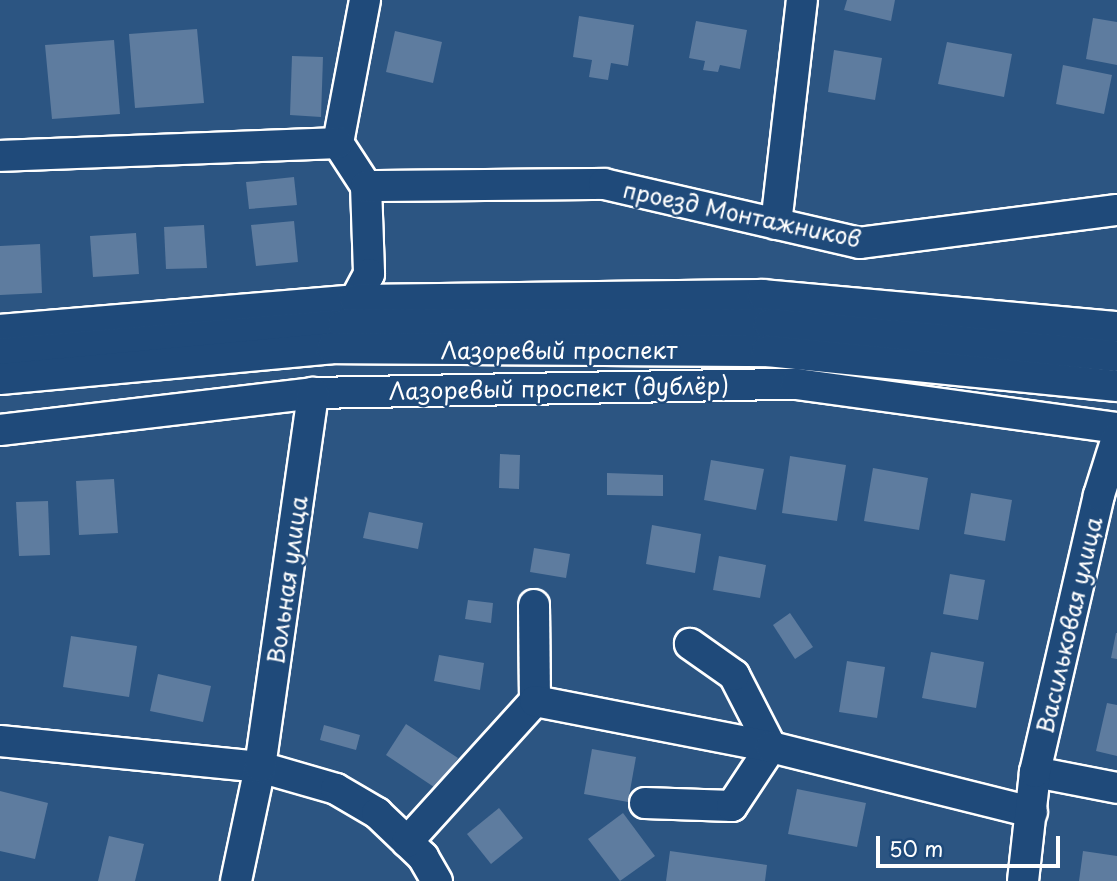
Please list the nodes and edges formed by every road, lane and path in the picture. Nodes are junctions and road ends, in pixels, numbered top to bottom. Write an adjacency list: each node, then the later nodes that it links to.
1 (365, 0): 3 (street)
2 (802, 0): 7 (street)
3 (338, 143): 4 (street); 5 (street)
4 (0, 156)
5 (366, 186): 7 (street, проезд Монтажников); 8 (street)
6 (1117, 210): 7 (street, проезд Монтажников)
7 (776, 224)
8 (355, 300): 9 (street); 10 (street)
9 (1117, 327)
10 (0, 330)
11 (0, 354): 12 (street, Лазоревый проспект)
12 (1117, 356)
13 (0, 379): 14 (street, Лазоревый проспект)
14 (1117, 386)
15 (313, 393): 16 (street, Лазоревый проспект (дублёр)); 17 (street, Лазоревый проспект (дублёр)); 24 (street, Вольная улица)
16 (1117, 428)
17 (0, 430)
18 (1117, 438): 25 (street, Васильковая улица)
19 (534, 605): 21 (street)
20 (690, 643): 23 (street)
21 (535, 701): 23 (street); 29 (street)
22 (0, 741): 24 (street)
23 (771, 747): 27 (street); 28 (street)
24 (260, 767): 29 (street); 30 (street, Вольная улица)
25 (1035, 772): 26 (street); 28 (street, Васильковая улица)
26 (1117, 789)
27 (645, 803)
28 (1032, 812): 32 (street, Васильковая улица)
29 (407, 842): 31 (street)
30 (236, 881)
31 (437, 881)
32 (1023, 881)

